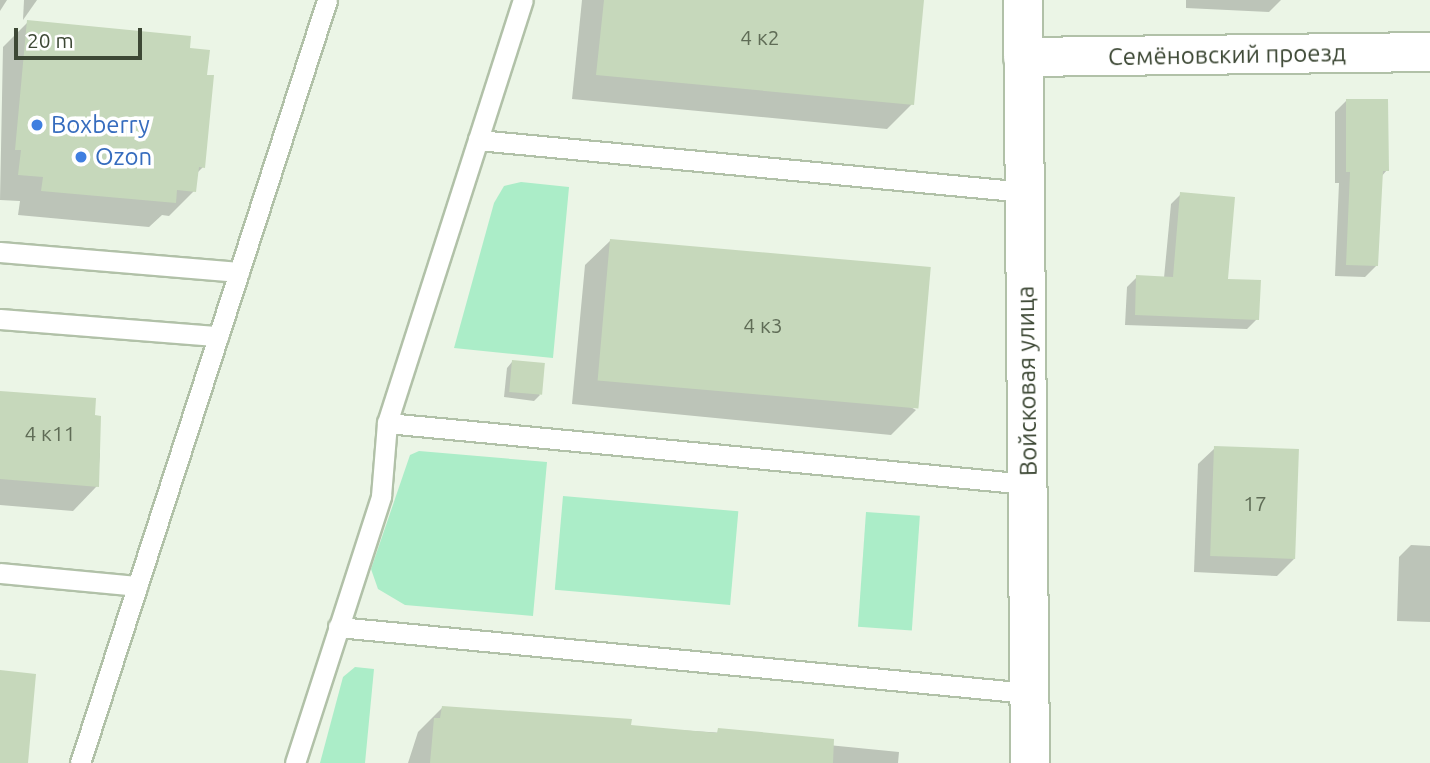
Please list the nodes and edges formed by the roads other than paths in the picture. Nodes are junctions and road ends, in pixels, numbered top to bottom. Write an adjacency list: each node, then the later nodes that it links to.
1 (327, 0): 9 (lane)
2 (523, 0): 6 (lane)
3 (1023, 0): 5 (street, Войсковая улица)
4 (1430, 52): 5 (street, Семёновский проезд)
5 (1023, 57): 7 (street, Войсковая улица)
6 (478, 140): 7 (lane); 12 (lane)
7 (1025, 192): 13 (street, Войсковая улица)
8 (0, 252): 9 (lane)
9 (239, 272): 11 (lane)
10 (0, 319): 11 (lane)
11 (218, 336): 15 (lane)
12 (387, 423): 13 (lane); 16 (lane)
13 (1028, 484): 17 (street, Войсковая улица)
14 (0, 573): 15 (lane)
15 (137, 586): 18 (lane)
16 (338, 627): 17 (lane); 19 (lane)
17 (1029, 693): 20 (street, Войсковая улица)
18 (80, 763)
19 (295, 763)
20 (1030, 763)

